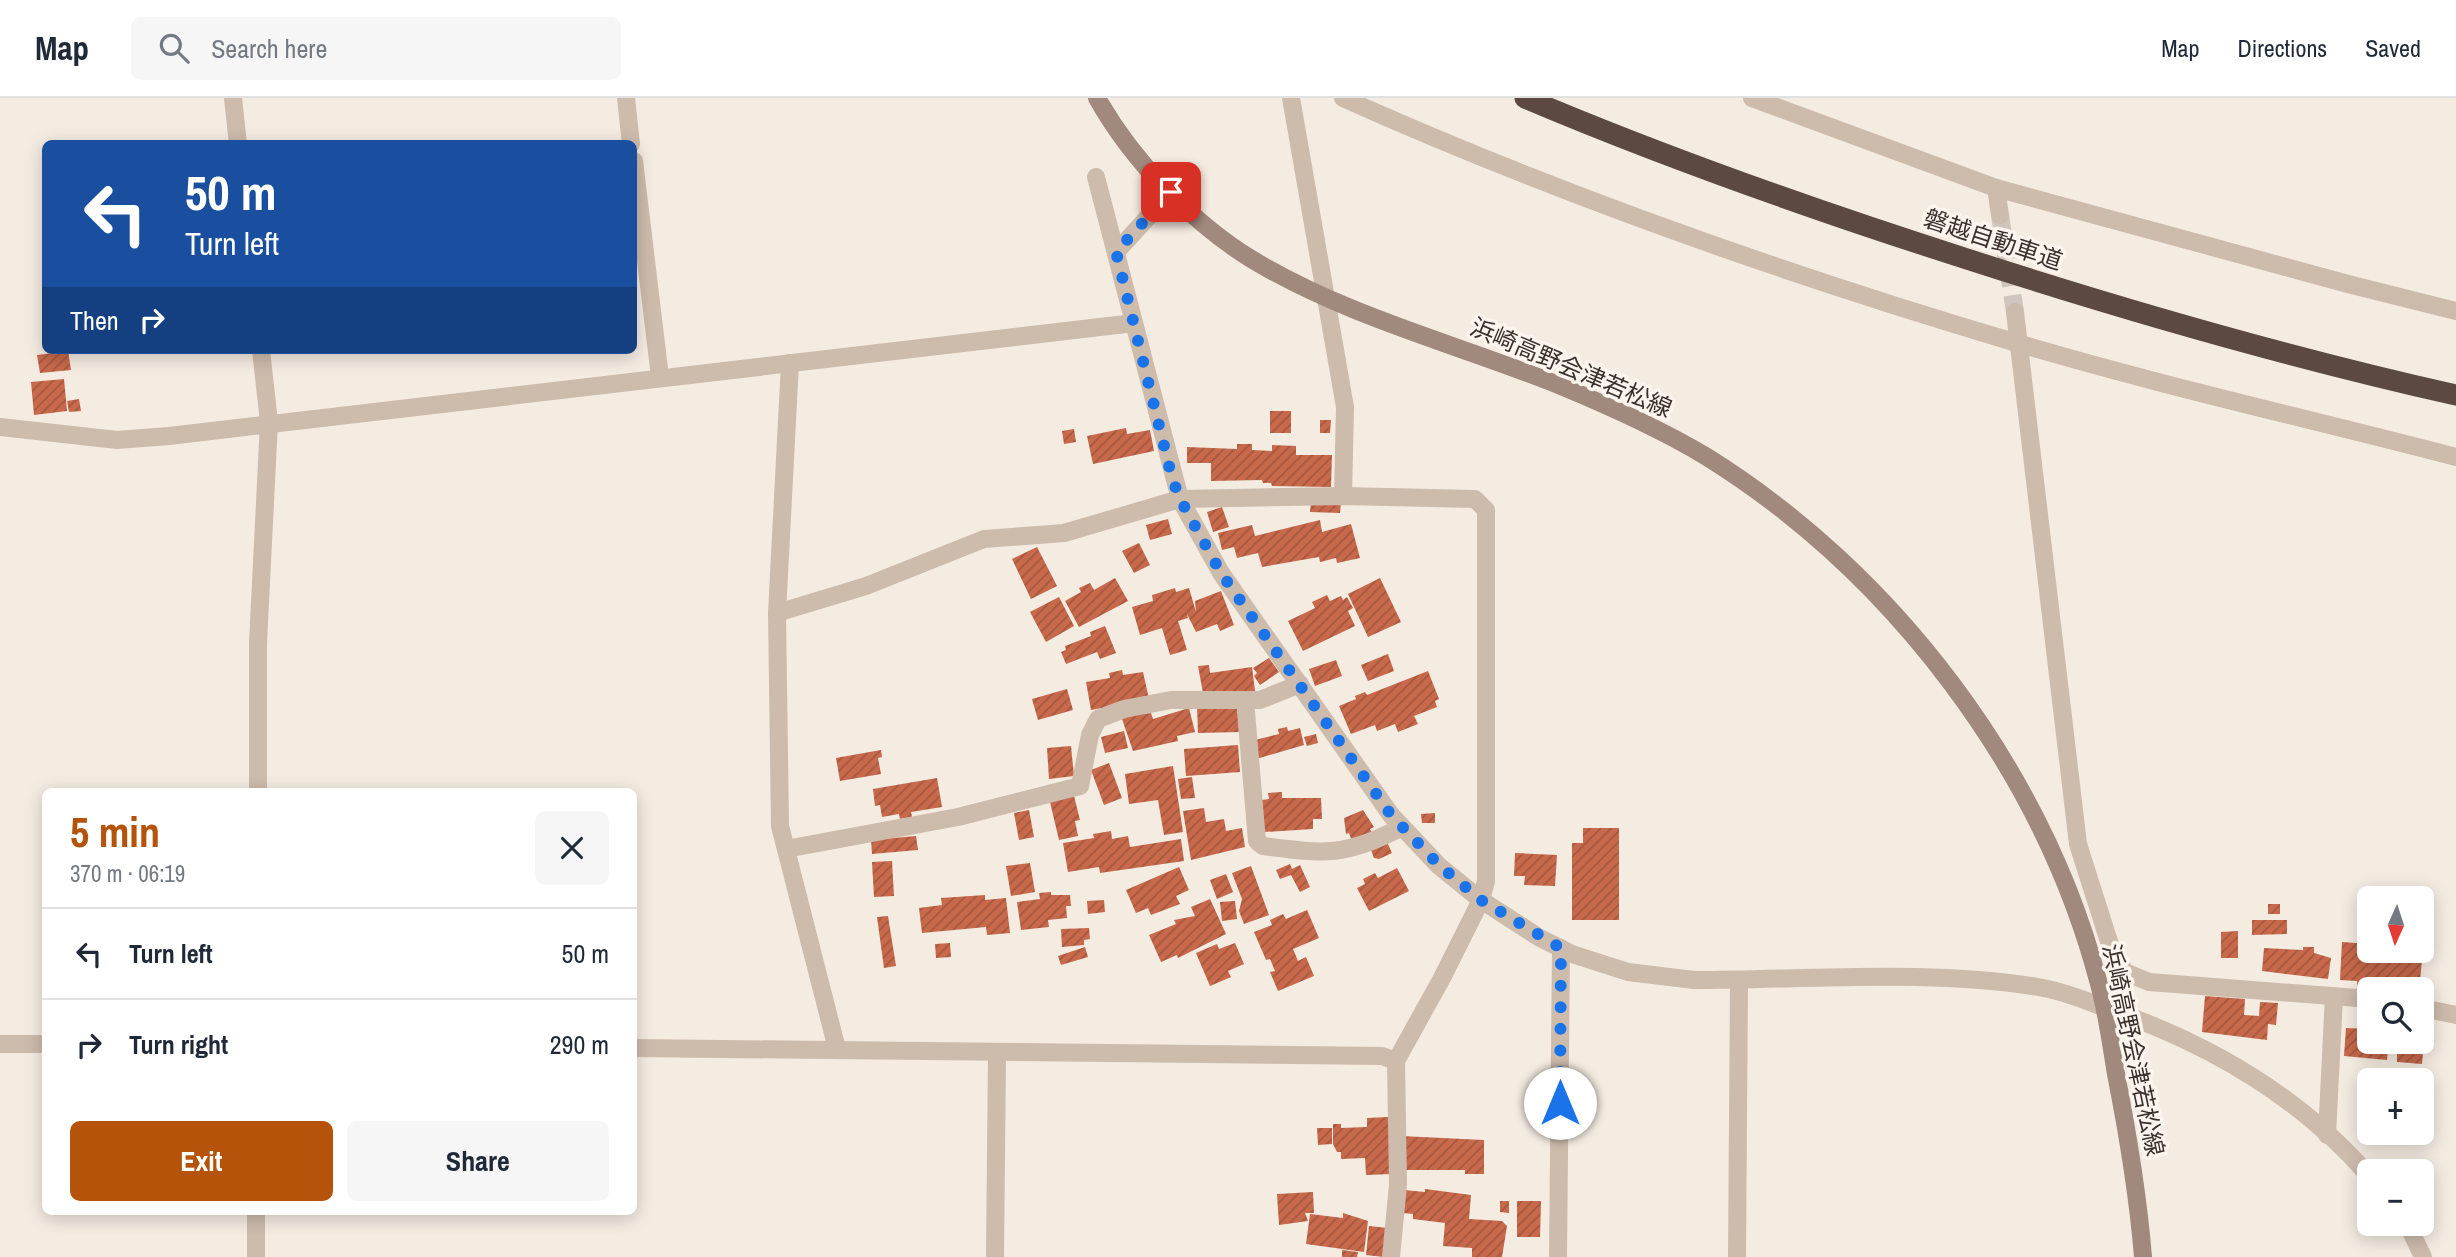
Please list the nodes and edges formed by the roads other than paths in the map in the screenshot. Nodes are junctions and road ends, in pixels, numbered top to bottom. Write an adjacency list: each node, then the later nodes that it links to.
1 (233, 98): 8 (street)
2 (626, 98): 9 (street)
3 (1097, 98): 13 (main road, 浜崎高野会津若松線)
4 (1291, 98): 16 (street)
5 (1343, 98): 20 (street)
6 (1525, 98): 24 (highway, 磐越自動車道)
7 (1752, 98): 12 (street)
8 (238, 140)
9 (631, 140)
10 (1096, 177): 15 (street)
11 (637, 186): 23 (street)
12 (1996, 188): 14 (street); 17 (street)
13 (1171, 192): 15 (street); 16 (main road, 浜崎高野会津若松線)
14 (2000, 215)
15 (1116, 252): 19 (street)
16 (1325, 295): 28 (street); 41 (main road, 浜崎高野会津若松線)
17 (2456, 311)
18 (2015, 312): 20 (street)
19 (1134, 323): 22 (street); 29 (street)
20 (2019, 344): 27 (street); 39 (street)
21 (261, 354): 25 (street)
22 (790, 363): 23 (street); 30 (street)
23 (660, 377): 25 (street)
24 (2456, 395)
25 (269, 422): 26 (street); 33 (street)
26 (0, 427)
27 (2456, 457)
28 (1343, 496): 29 (street); 36 (street)
29 (1180, 499): 30 (street); 31 (street)
30 (777, 613): 35 (street)
31 (1300, 684): 32 (street); 34 (street)
32 (1245, 700): 34 (street); 35 (street)
33 (258, 788)
34 (1402, 827): 36 (street)
35 (786, 849): 47 (street)
36 (1481, 900): 37 (street); 49 (street)
37 (1561, 948): 38 (street); 57 (street)
38 (1739, 980): 41 (street); 58 (street)
39 (2334, 996): 40 (street); 50 (street)
40 (2357, 998)
41 (2104, 1007): 50 (street); 59 (main road, 浜崎高野会津若松線)
42 (2434, 1010): 43 (street)
43 (2456, 1015)
44 (0, 1044): 45 (street)
45 (42, 1044)
46 (637, 1048): 47 (street)
47 (837, 1049): 48 (street)
48 (997, 1054): 49 (street); 55 (street)
49 (1396, 1061): 56 (street)
50 (2326, 1135): 51 (street)
51 (2357, 1165)
52 (256, 1215): 54 (street)
53 (2413, 1236): 60 (street)
54 (256, 1257)
55 (995, 1257)
56 (1391, 1257)
57 (1558, 1257)
58 (1737, 1257)
59 (2143, 1257)
60 (2423, 1257)

